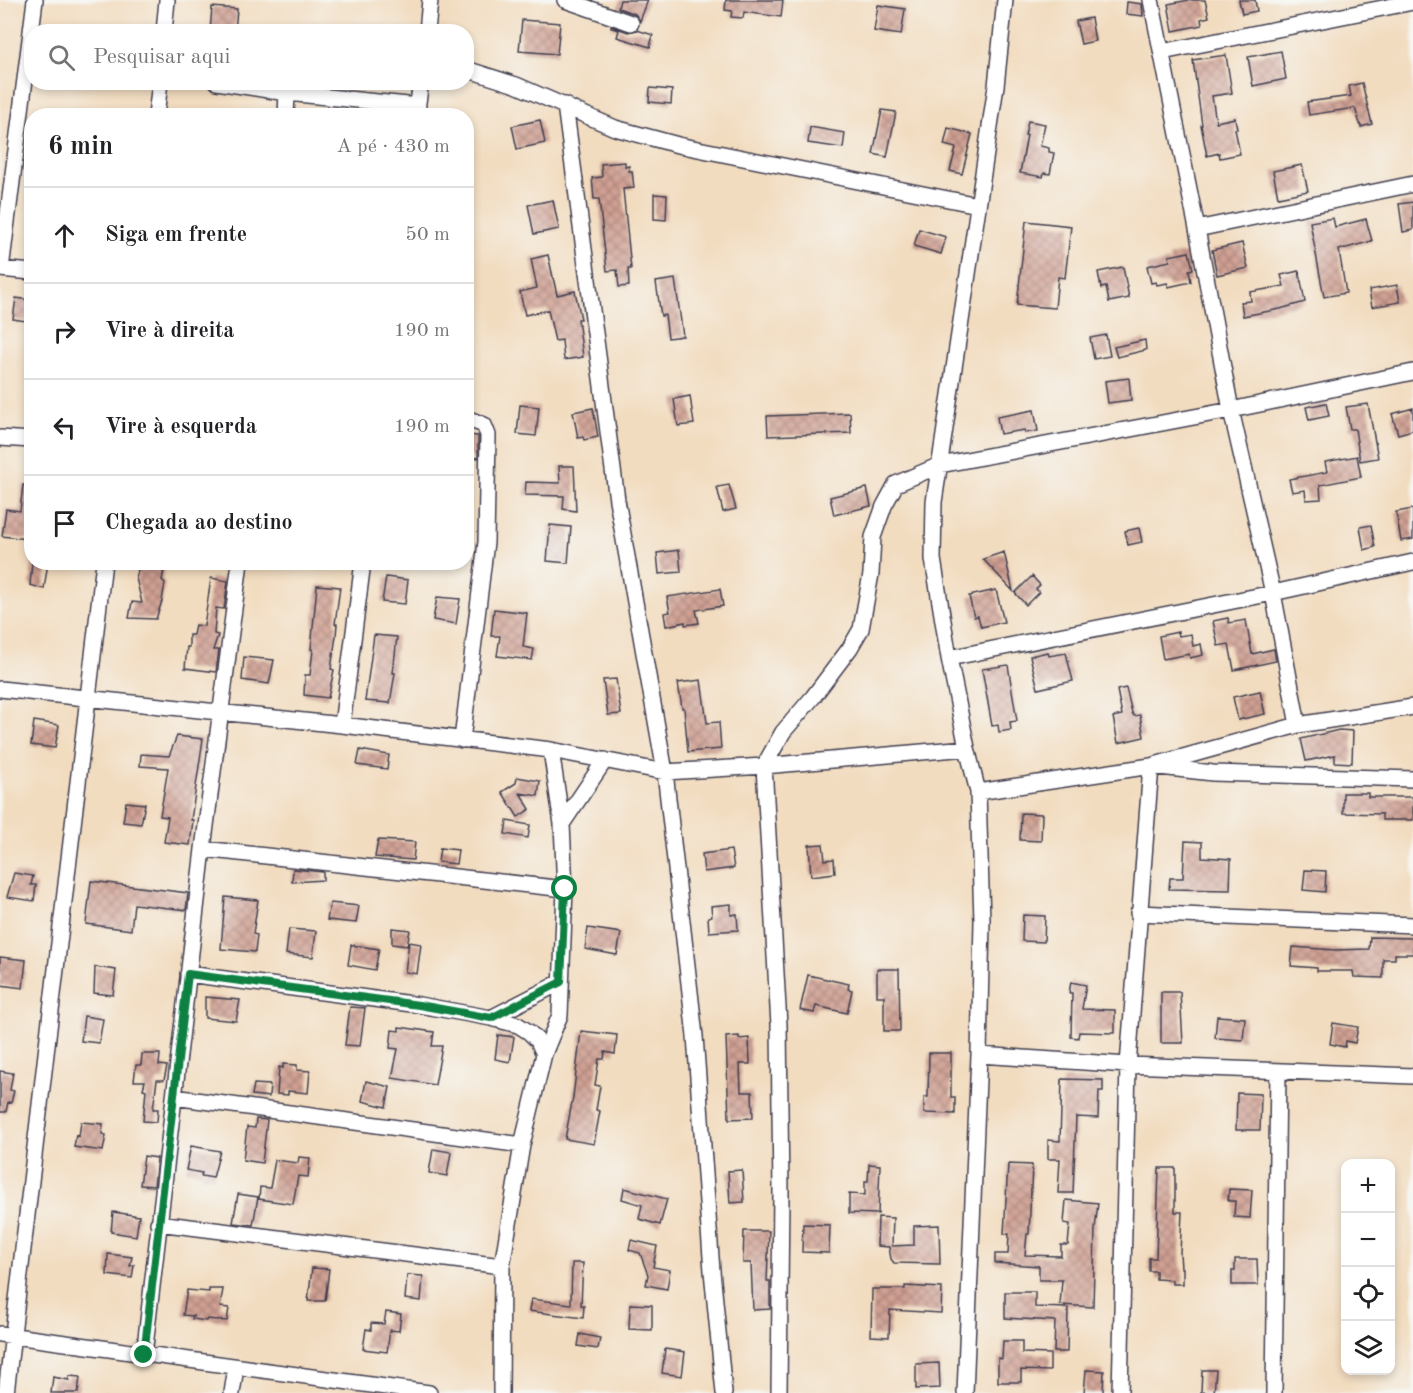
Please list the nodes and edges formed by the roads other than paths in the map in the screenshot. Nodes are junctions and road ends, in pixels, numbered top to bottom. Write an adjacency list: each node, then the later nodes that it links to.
1 (35, 0): 9 (street)
2 (167, 0): 10 (street)
3 (430, 0): 11 (street)
4 (565, 0): 8 (street)
5 (1005, 0): 25 (street)
6 (1151, 0): 12 (street)
7 (1413, 2): 12 (street)
8 (631, 22)
9 (32, 24)
10 (165, 24)
11 (428, 24)
12 (1162, 52): 26 (street)
13 (474, 72): 19 (street)
14 (24, 85): 27 (street)
15 (159, 90): 20 (street)
16 (269, 90): 18 (street)
17 (420, 90): 23 (street)
18 (288, 93): 21 (street); 22 (street)
19 (565, 105): 25 (street); 53 (street)
20 (157, 108)
21 (286, 108)
22 (396, 108)
23 (417, 108)
24 (1413, 184): 26 (street)
25 (978, 205): 34 (street)
26 (1197, 230): 30 (street)
27 (0, 269): 28 (street)
28 (24, 271)
29 (1413, 372): 30 (street)
30 (1231, 410): 34 (street); 39 (street)
31 (474, 419): 47 (street)
32 (0, 438): 33 (street)
33 (24, 440)
34 (940, 465): 40 (street); 51 (street)
35 (1413, 562): 39 (street)
36 (103, 570): 42 (street)
37 (239, 570): 44 (street)
38 (362, 570): 45 (street)
39 (1273, 593): 40 (street); 46 (street)
40 (949, 658): 48 (street)
41 (0, 689): 42 (street)
42 (88, 698): 44 (street); 73 (street)
43 (1413, 707): 46 (street)
44 (222, 713): 45 (street); 57 (street)
45 (342, 725): 47 (street)
46 (1298, 725): 52 (street)
47 (462, 740): 49 (street)
48 (967, 748): 51 (street); 55 (street)
49 (551, 750): 50 (street); 56 (street)
50 (605, 760): 53 (street); 56 (street)
51 (764, 766): 53 (street); 81 (street)
52 (1150, 766): 54 (street); 55 (street); 59 (street)
53 (665, 772): 80 (street)
54 (1413, 779)
55 (978, 792): 65 (street)
56 (562, 824): 58 (street)
57 (203, 849): 58 (street); 61 (street)
58 (565, 889): 62 (street)
59 (1138, 913): 60 (street); 66 (street)
60 (1413, 925)
61 (188, 974): 63 (street); 69 (street)
62 (561, 982): 63 (street); 64 (street)
63 (491, 1018): 64 (street)
64 (544, 1054): 70 (street)
65 (979, 1055): 66 (street); 82 (street)
66 (1128, 1065): 67 (street); 83 (street)
67 (1278, 1071): 68 (street); 84 (street)
68 (1413, 1076)
69 (174, 1097): 70 (street); 71 (street)
70 (522, 1145): 72 (street)
71 (158, 1223): 72 (street); 74 (street)
72 (502, 1266): 79 (street)
73 (7, 1336): 74 (street); 76 (street)
74 (144, 1355): 75 (street)
75 (236, 1366): 77 (street); 78 (street)
76 (6, 1393)
77 (232, 1393)
78 (429, 1393)
79 (501, 1393)
80 (724, 1393)
81 (779, 1393)
82 (965, 1393)
83 (1120, 1393)
84 (1274, 1393)

